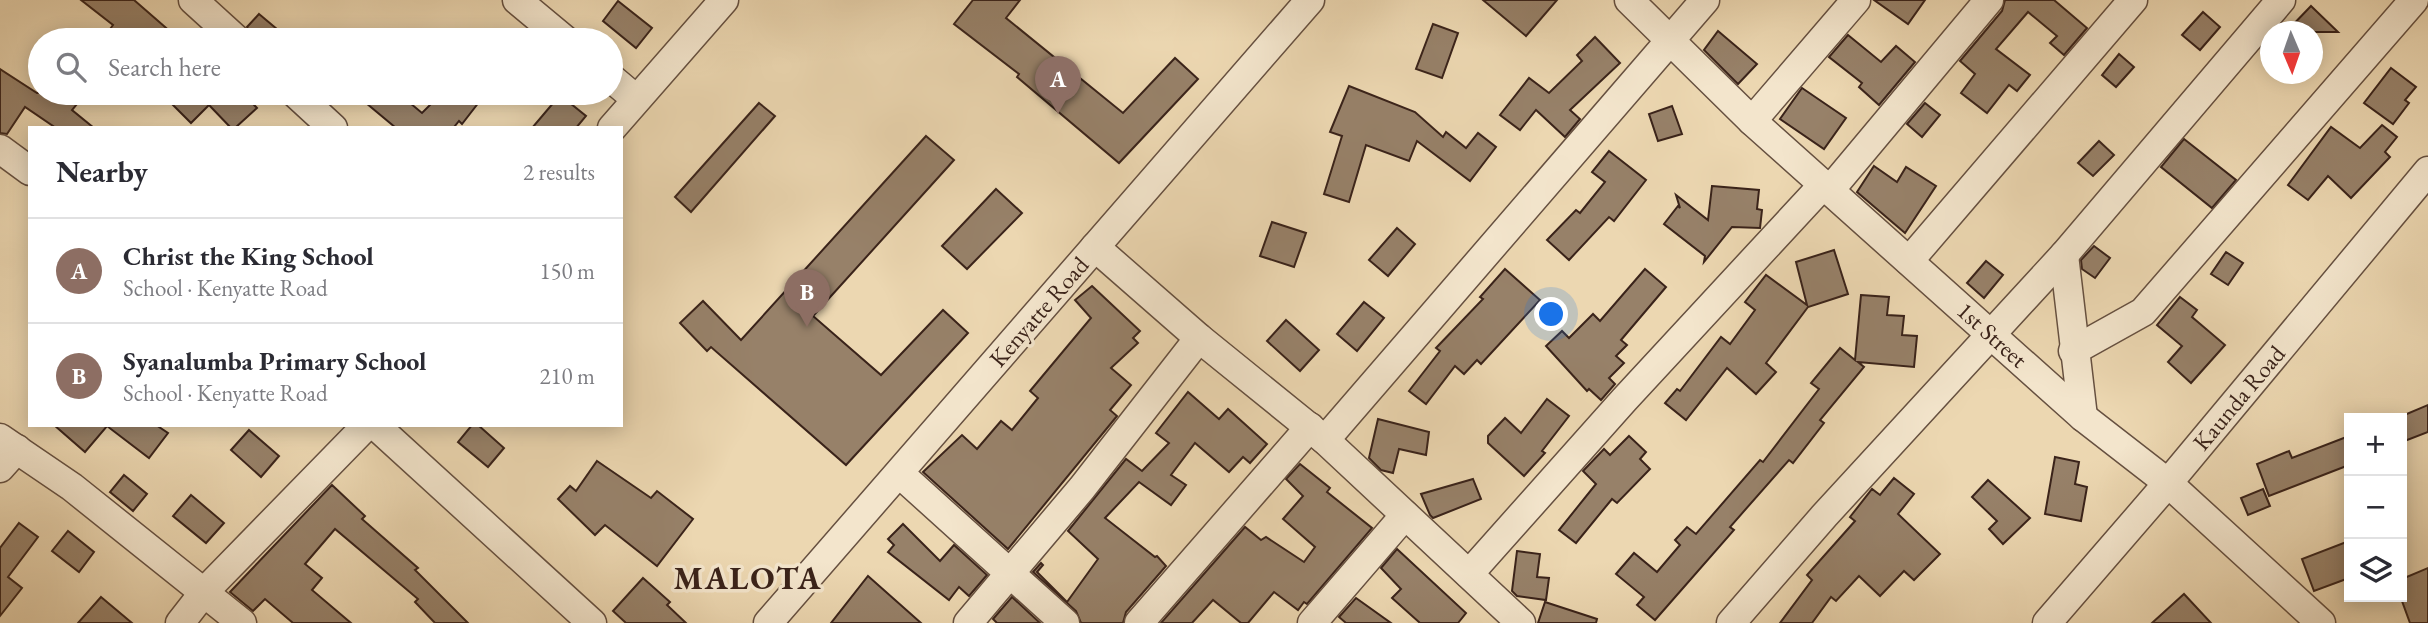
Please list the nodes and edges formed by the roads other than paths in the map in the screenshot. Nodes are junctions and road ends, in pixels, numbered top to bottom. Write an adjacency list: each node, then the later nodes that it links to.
1 (193, 0): 12 (street)
2 (517, 0): 13 (street)
3 (724, 0): 16 (street)
4 (1310, 0): 25 (street, Kenyatte Road)
5 (1629, 0): 14 (street, 1st Street)
6 (1705, 0): 14 (street)
7 (1856, 0): 18 (street)
8 (1989, 0): 24 (street)
9 (2133, 0): 27 (street)
10 (2281, 0): 26 (street)
11 (2414, 0): 30 (street)
12 (224, 28)
13 (551, 28)
14 (1670, 40): 18 (street, 1st Street); 33 (street)
15 (623, 88): 16 (street)
16 (636, 99): 20 (street)
17 (308, 105): 19 (street)
18 (1752, 121): 24 (street, 1st Street)
19 (331, 126)
20 (614, 126)
21 (0, 149): 22 (street)
22 (28, 170)
23 (2428, 172): 36 (street, Kaunda Road)
24 (1827, 187): 27 (street, 1st Street); 39 (street)
25 (1094, 247): 29 (street); 35 (street, Kenyatte Road)
26 (2064, 255): 28 (street); 30 (street)
27 (1909, 261): 28 (street, 1st Street)
28 (1990, 333): 31 (street, 1st Street); 50 (street)
29 (1199, 338): 33 (street); 38 (street)
30 (2073, 351): 31 (street)
31 (2083, 417): 36 (street, 1st Street)
32 (361, 428): 40 (street); 44 (street)
33 (1318, 434): 37 (street); 48 (street)
34 (6, 452): 40 (street)
35 (900, 474): 38 (street); 45 (street, Kenyatte Road)
36 (2168, 483): 51 (street, Kaunda Road); 52 (street, 1st Street)
37 (1405, 515): 39 (street); 49 (street)
38 (1009, 574): 46 (street); 47 (street)
39 (1469, 574): 41 (street)
40 (205, 591): 42 (street); 43 (street)
41 (1507, 619)
42 (180, 623)
43 (242, 623)
44 (592, 623)
45 (768, 623)
46 (968, 623)
47 (1065, 623)
48 (1139, 623)
49 (1311, 623)
50 (1731, 623)
51 (2047, 623)
52 (2321, 623)

